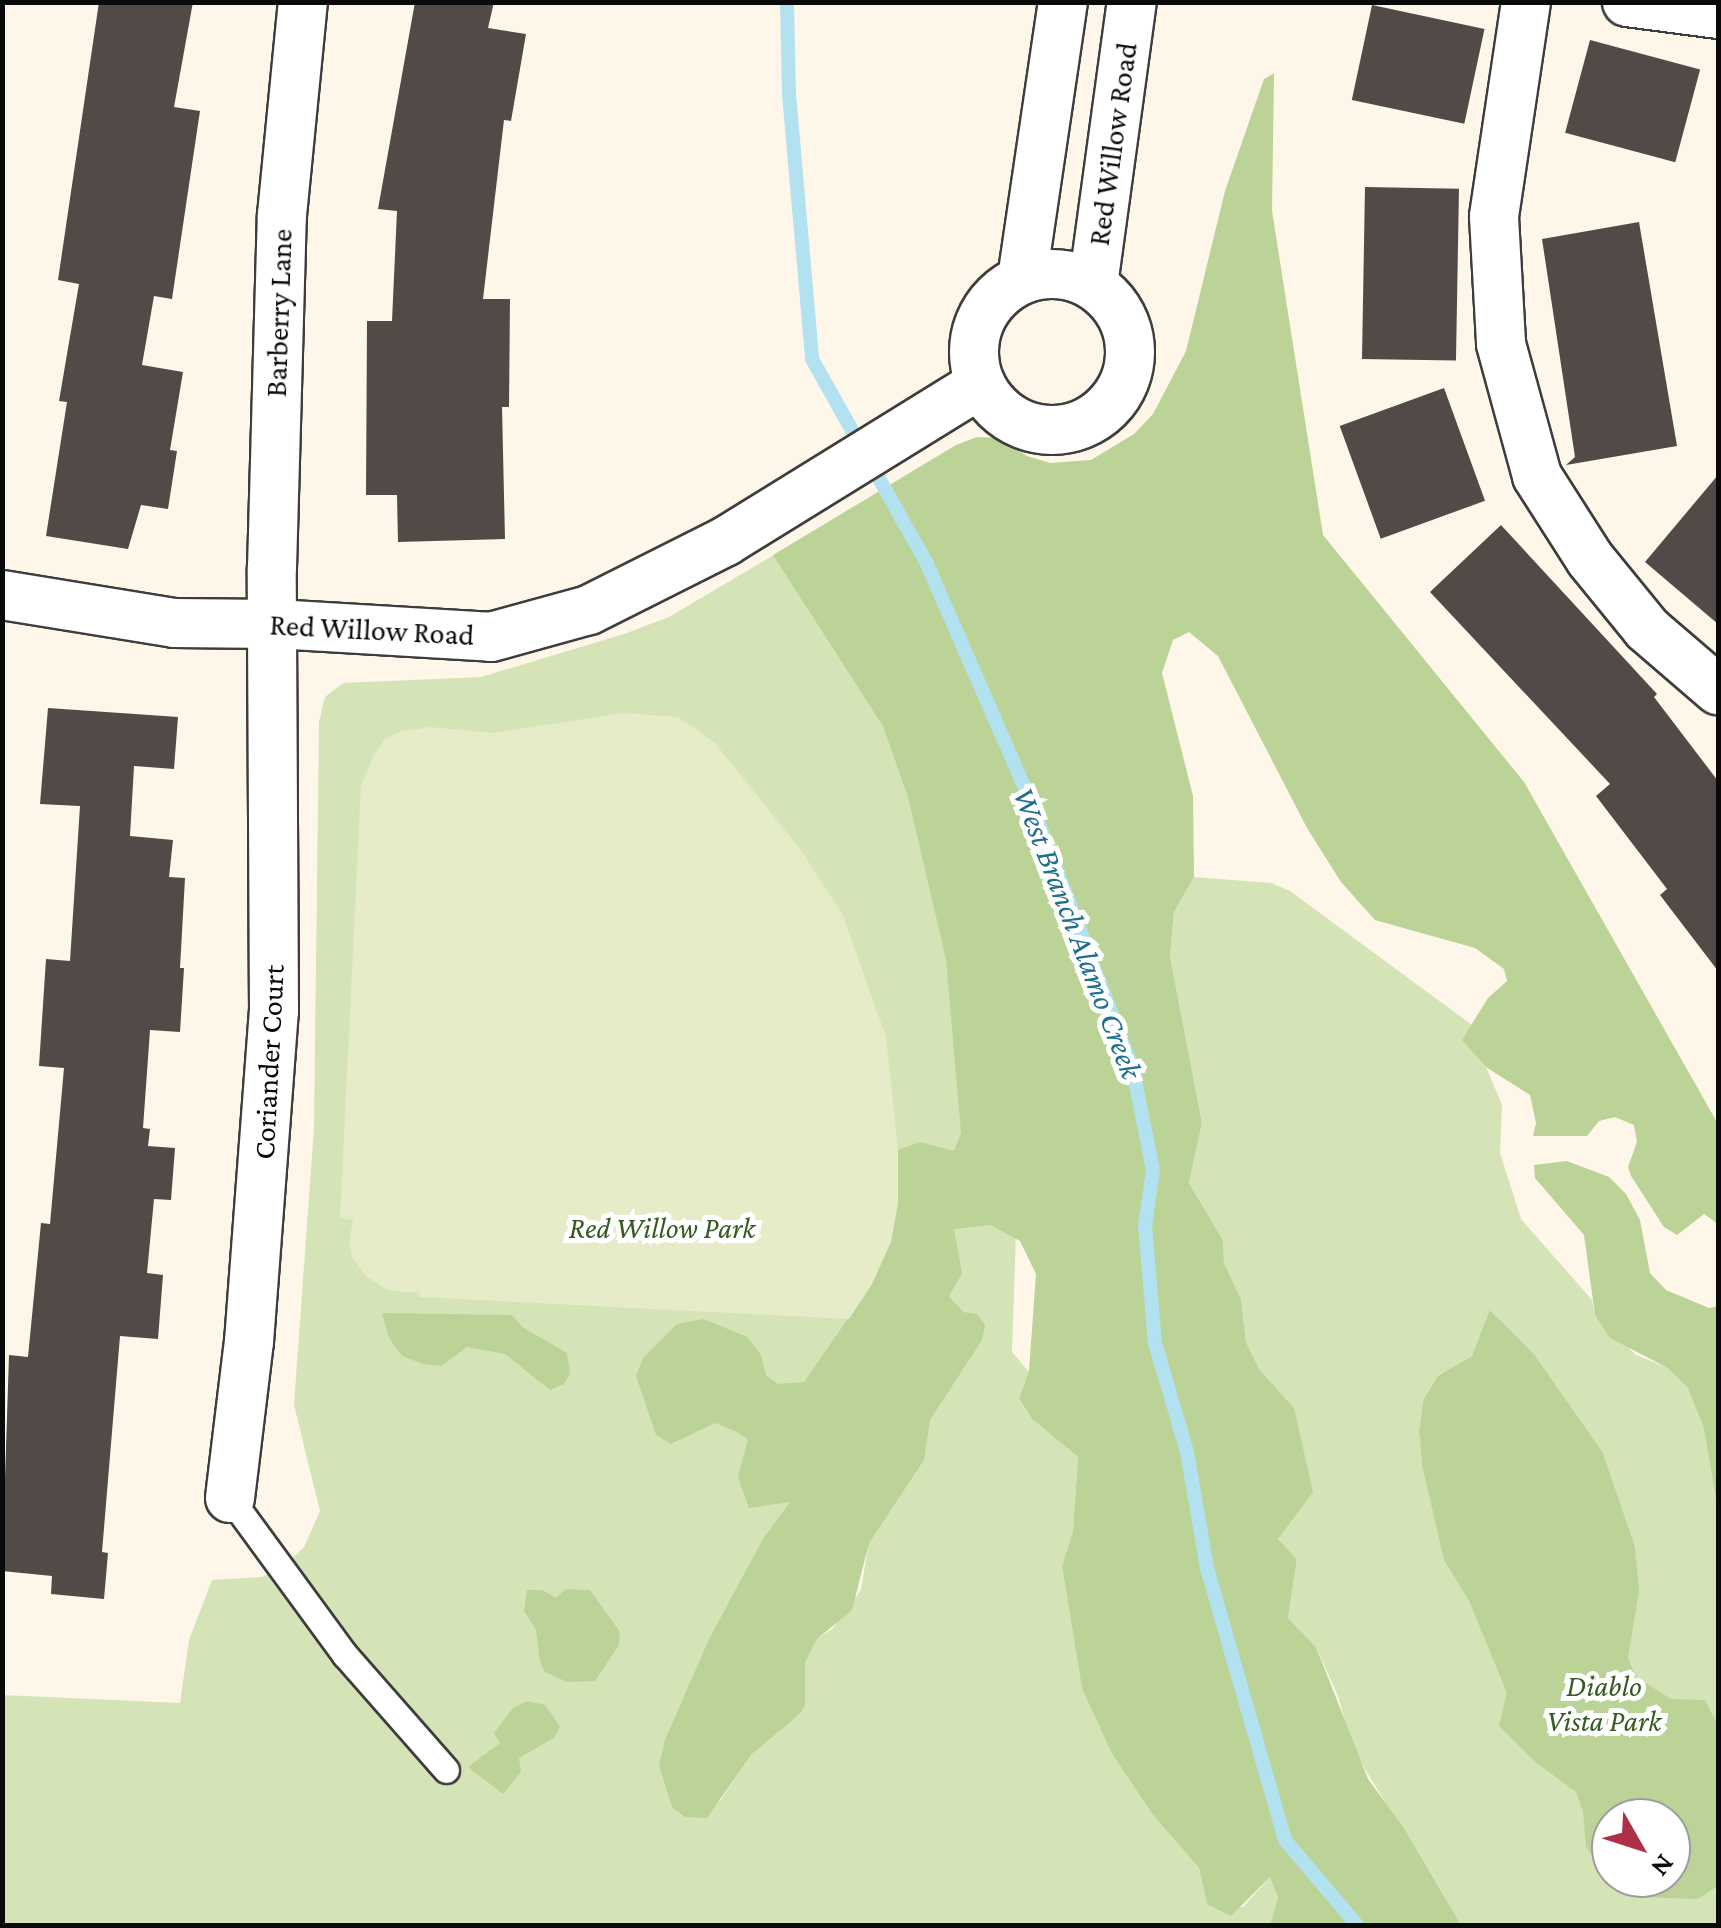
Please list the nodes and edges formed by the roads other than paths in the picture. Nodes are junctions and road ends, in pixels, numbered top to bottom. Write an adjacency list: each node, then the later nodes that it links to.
1 (303, 2): 11 (street, Barberry Lane)
2 (1064, 2): 7 (street)
3 (1132, 2): 8 (street, Red Willow Road)
4 (1526, 2): 12 (street)
5 (1627, 2): 6 (street)
6 (1718, 14)
7 (1022, 279): 8 (street); 9 (street)
8 (1094, 285): 9 (street)
9 (980, 384): 11 (street, Red Willow Road)
10 (2, 596): 11 (street, Red Willow Road)
11 (274, 624): 13 (street, Coriander Court)
12 (1718, 690)
13 (230, 1498): 14 (lane)
14 (446, 1770)

